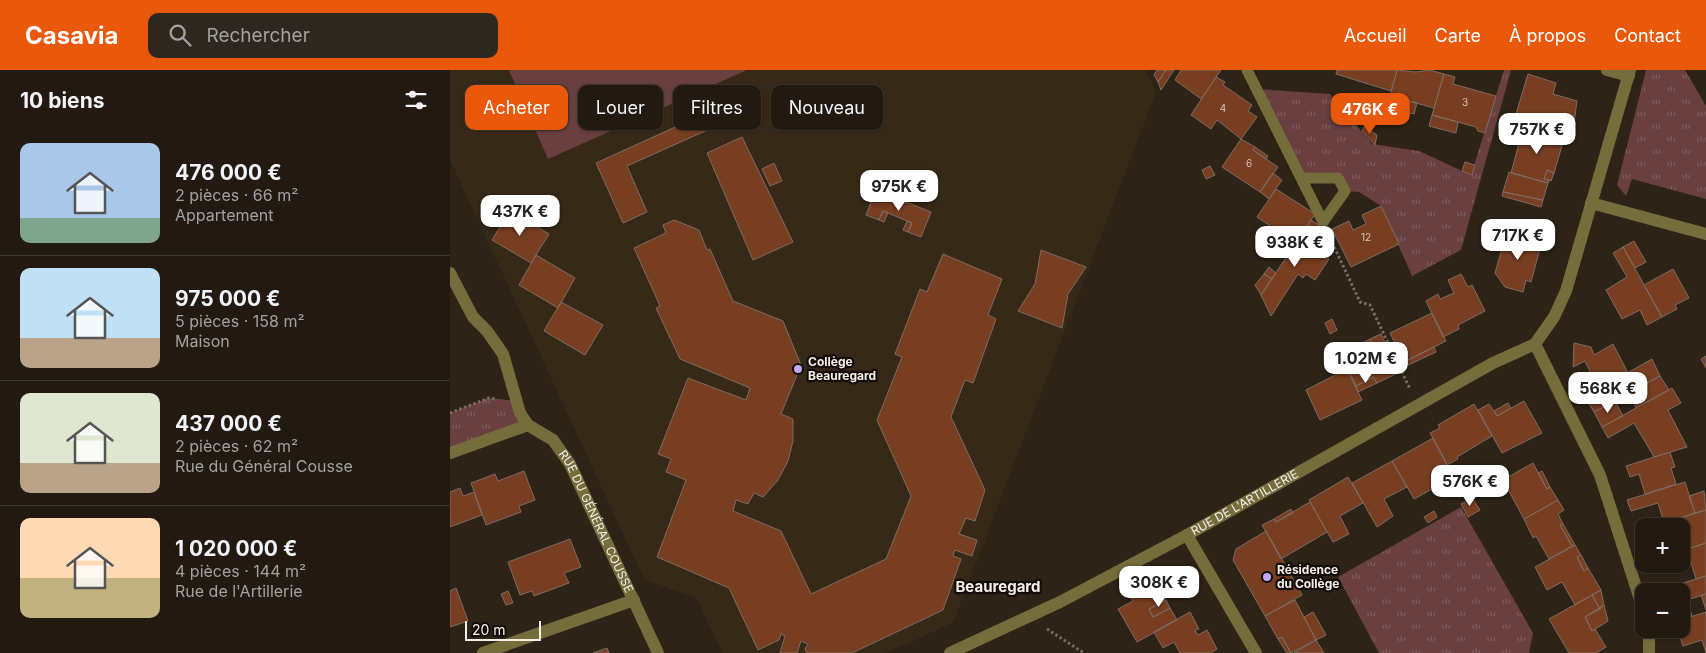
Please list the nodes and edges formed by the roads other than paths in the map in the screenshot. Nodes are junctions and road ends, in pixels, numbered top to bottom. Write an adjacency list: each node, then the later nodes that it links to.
1 (1247, 70): 4 (lane)
2 (1607, 70): 3 (street)
3 (1630, 73): 5 (street)
4 (1301, 178): 4 (lane)
5 (1591, 203): 6 (street); 8 (street)
6 (1706, 234)
7 (450, 273): 9 (street)
8 (1534, 344): 11 (street, RUE DE L'ARTILLERIE); 12 (street)
9 (528, 425): 10 (street); 13 (street, RUE DU GÉNÉRAL COUSSE)
10 (450, 453)
11 (1187, 535): 17 (street, RUE DE L'ARTILLERIE); 18 (street)
12 (1635, 584)
13 (634, 600): 15 (street); 16 (street, RUE DU GÉNÉRAL COUSSE)
14 (1649, 638): 19 (street)
15 (484, 653)
16 (658, 653)
17 (950, 653)
18 (1256, 653)
19 (1648, 653)

